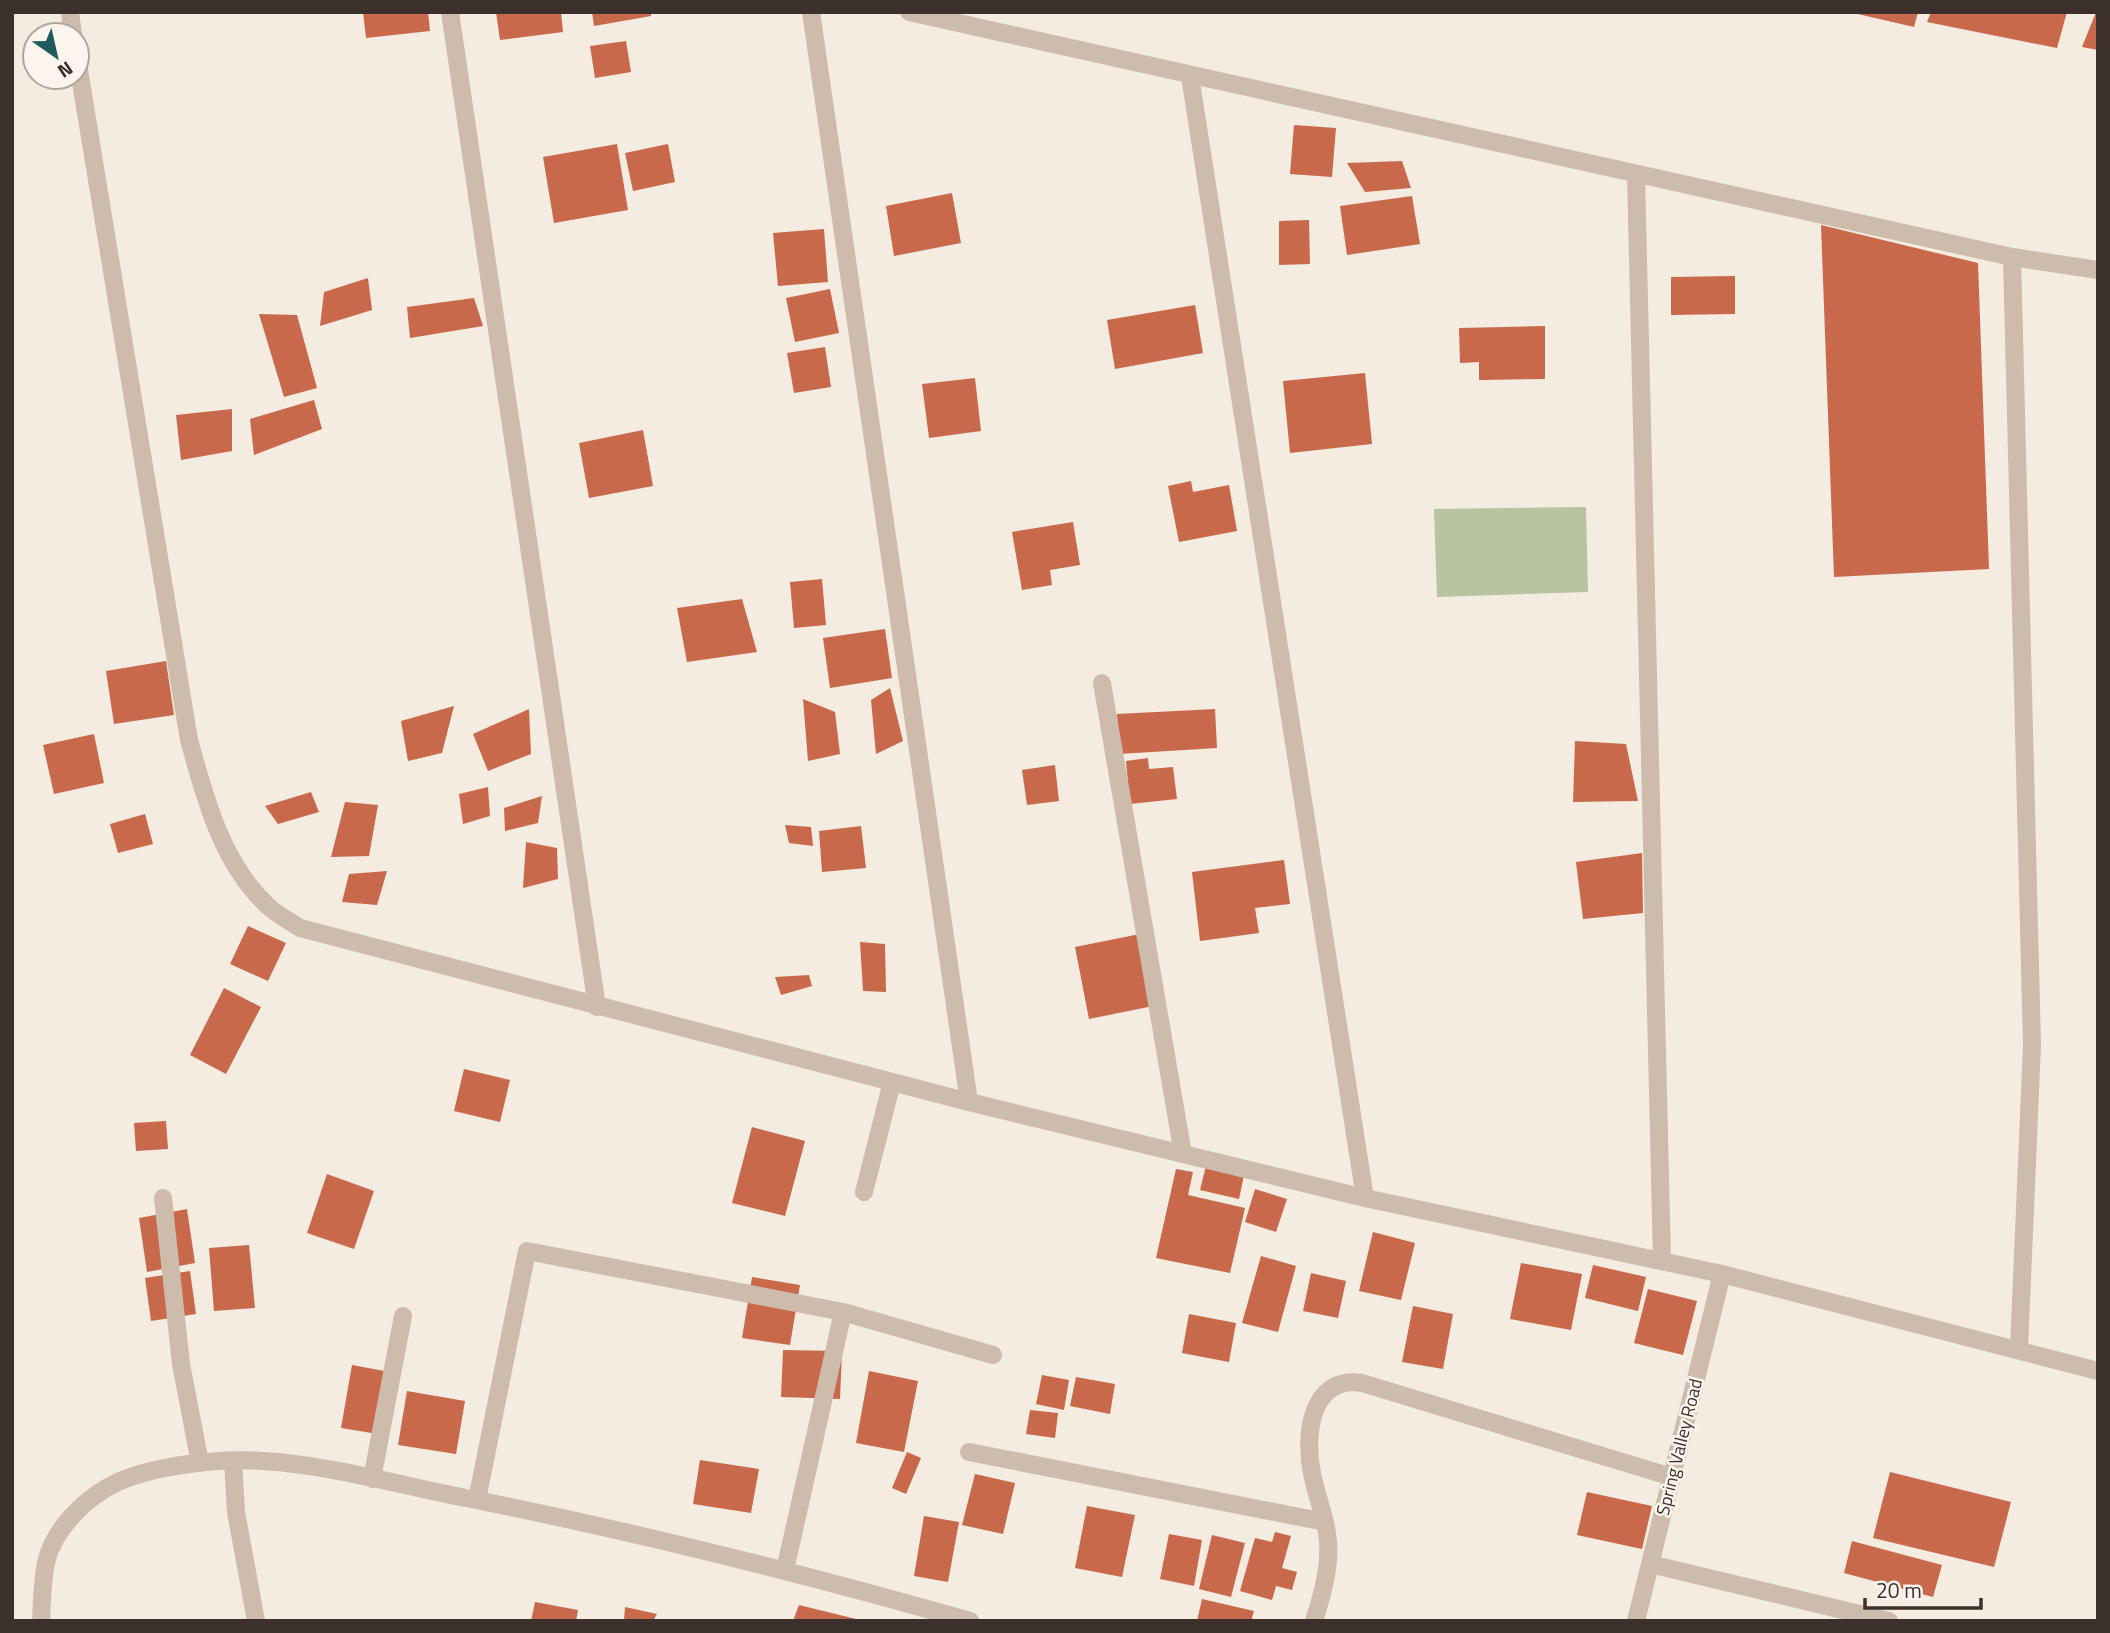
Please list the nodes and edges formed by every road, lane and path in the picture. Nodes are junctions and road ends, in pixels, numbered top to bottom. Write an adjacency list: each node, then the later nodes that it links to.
1 (450, 12): 10 (street)
2 (811, 12): 12 (street)
3 (909, 12): 4 (street)
4 (1190, 76): 6 (street); 16 (street)
5 (82, 91): 10 (street)
6 (1636, 174): 7 (street); 17 (street)
7 (2012, 257): 8 (street); 21 (street)
8 (2098, 270)
9 (1102, 683): 13 (street)
10 (597, 1007): 11 (street)
11 (892, 1082): 12 (street); 14 (street)
12 (969, 1102): 13 (street)
13 (1183, 1154): 16 (street)
14 (864, 1192)
15 (163, 1198): 26 (street)
16 (1365, 1198): 17 (street)
17 (1662, 1261): 18 (street)
18 (1722, 1274): 21 (street); 27 (street, Spring Valley Road)
19 (843, 1312): 22 (street); 29 (street); 32 (street)
20 (403, 1316): 28 (street)
21 (2019, 1349): 23 (street)
22 (993, 1355)
23 (2098, 1371)
24 (969, 1452): 30 (street)
25 (233, 1461): 26 (street); 28 (street); 34 (street)
26 (200, 1463): 33 (street)
27 (1672, 1477): 30 (street); 31 (street, Spring Valley Road)
28 (372, 1479): 29 (street)
29 (477, 1500): 32 (street)
30 (1325, 1522): 36 (street)
31 (1650, 1564): 37 (street, Spring Valley Road); 38 (street)
32 (785, 1570): 35 (street)
33 (41, 1621)
34 (256, 1621)
35 (970, 1621)
36 (1314, 1621)
37 (1636, 1621)
38 (1889, 1621)

